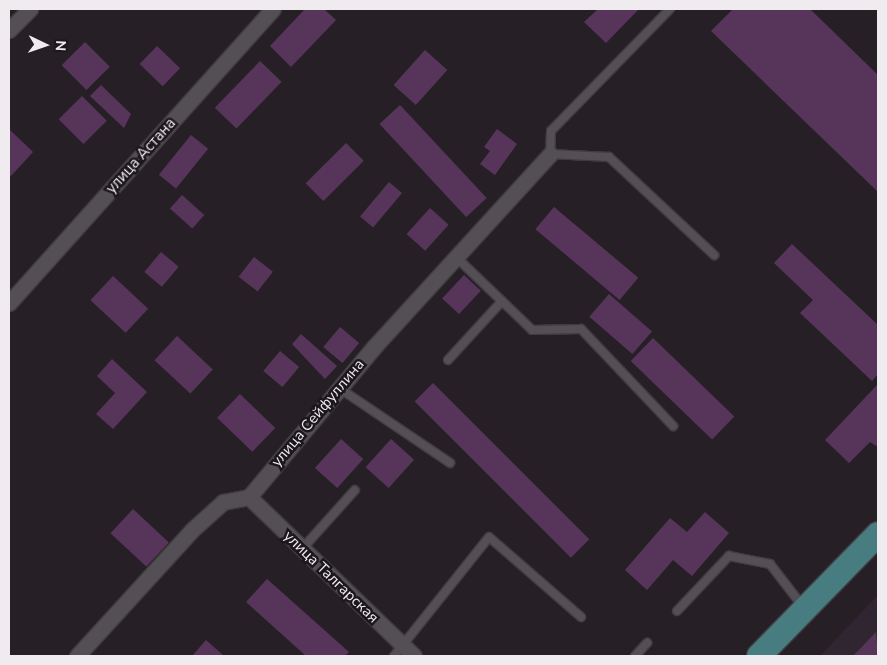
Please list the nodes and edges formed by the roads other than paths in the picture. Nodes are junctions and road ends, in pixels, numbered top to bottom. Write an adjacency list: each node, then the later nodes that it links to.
1 (30, 9): 4 (street)
2 (273, 9): 9 (street, улица Астана)
3 (670, 9): 5 (lane)
4 (9, 30)
5 (550, 154): 6 (lane); 7 (street, улица Сейфуллина)
6 (714, 256)
7 (456, 257): 8 (lane); 11 (street, улица Сейфуллина)
8 (502, 301): 10 (lane); 12 (lane)
9 (9, 303)
10 (448, 360)
11 (339, 388): 13 (lane); 15 (street, улица Сейфуллина)
12 (673, 426)
13 (450, 464)
14 (354, 490): 17 (lane)
15 (249, 497): 17 (street, улица Талгарская); 23 (street)
16 (878, 534): 18 (main road)
17 (302, 549): 22 (street, улица Талгарская)
18 (805, 609): 19 (lane); 26 (main road)
19 (677, 611)
20 (582, 617): 22 (lane)
21 (647, 643): 25 (lane)
22 (398, 651): 24 (street, улица Талгарская)
23 (77, 656)
24 (414, 656)
25 (635, 656)
26 (759, 656)

